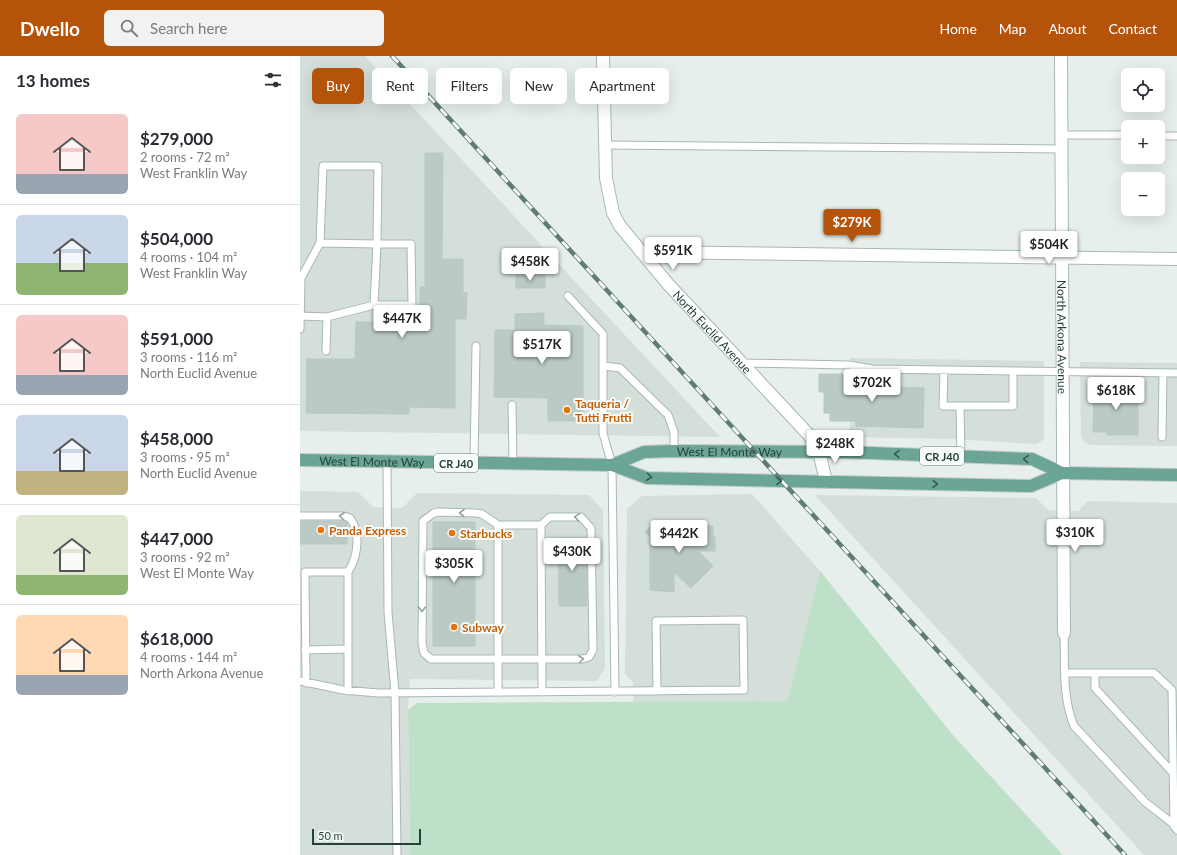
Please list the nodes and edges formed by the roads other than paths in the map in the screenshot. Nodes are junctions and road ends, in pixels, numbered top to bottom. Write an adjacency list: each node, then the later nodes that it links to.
1 (603, 56): 7 (street, North Euclid Avenue)
2 (1061, 56): 3 (street, North Arkona Avenue)
3 (1061, 135): 4 (lane); 8 (street, North Arkona Avenue)
4 (1121, 135)
5 (1165, 136): 6 (lane)
6 (1177, 136)
7 (605, 146): 8 (lane); 11 (street, North Euclid Avenue)
8 (1061, 149): 12 (street, North Arkona Avenue)
9 (320, 243): 10 (lane); 10 (lane); 16 (lane)
10 (377, 244): 15 (lane); 15 (lane)
11 (643, 252): 12 (street); 21 (street, North Euclid Avenue)
12 (1061, 258): 13 (street); 25 (street, North Arkona Avenue)
13 (1177, 259)
14 (568, 296): 22 (lane)
15 (374, 306): 17 (lane)
16 (300, 316): 17 (lane); 18 (lane)
17 (327, 317): 20 (lane)
18 (300, 329)
19 (476, 346): 36 (lane)
20 (326, 352)
21 (743, 363): 23 (lane); 32 (street, North Euclid Avenue)
22 (604, 366): 31 (lane); 38 (lane)
23 (944, 370): 24 (lane); 29 (lane)
24 (1013, 371): 25 (lane); 29 (lane)
25 (1062, 371): 26 (lane); 39 (street, North Arkona Avenue)
26 (1162, 372): 27 (lane); 30 (lane)
27 (1177, 373)
28 (512, 405): 37 (lane)
29 (960, 406): 33 (lane)
30 (1162, 437)
31 (674, 451): 32 (main road, West El Monte Way / CR J40); 38 (main road, West El Monte Way / CR J40)
32 (819, 451): 33 (main road, West El Monte Way / CR J40, one-way to 32); 41 (street, North Euclid Avenue)
33 (961, 456): 39 (main road, West El Monte Way / CR J40, one-way to 33)
34 (300, 460): 35 (main road, West El Monte Way / CR J40)
35 (387, 462): 36 (main road, West El Monte Way / CR J40); 60 (lane)
36 (474, 463): 37 (main road, West El Monte Way / CR J40)
37 (513, 464): 38 (main road, West El Monte Way / CR J40)
38 (612, 465): 41 (main road, West El Monte Way / CR J40, one-way to 41); 59 (lane)
39 (1062, 474): 40 (main road, West El Monte Way / CR J40); 41 (main road, West El Monte Way / CR J40, one-way to 39); 47 (street, North Arkona Avenue)
40 (1177, 475)
41 (826, 482)
42 (300, 516): 46 (lane, one-way to 42)
43 (541, 524): 44 (lane); 51 (lane); 51 (lane, one-way to 43)
44 (498, 525): 50 (lane); 50 (lane, one-way to 50)
45 (302, 571): 46 (lane); 49 (lane)
46 (348, 572): 48 (lane)
47 (1064, 633): 52 (lane)
48 (348, 649): 49 (lane); 55 (lane)
49 (305, 650): 54 (lane)
50 (498, 660): 51 (lane); 57 (lane)
51 (542, 660): 58 (lane)
52 (1065, 673): 53 (lane); 62 (lane)
53 (1095, 673): 61 (lane); 61 (lane)
54 (303, 682): 55 (lane)
55 (348, 691): 60 (lane)
56 (657, 691): 56 (lane); 59 (lane)
57 (498, 692): 58 (lane); 60 (lane)
58 (542, 692): 59 (lane)
59 (615, 692)
60 (396, 693): 63 (lane)
61 (1173, 773): 62 (lane)
62 (1176, 828)
63 (397, 855)

